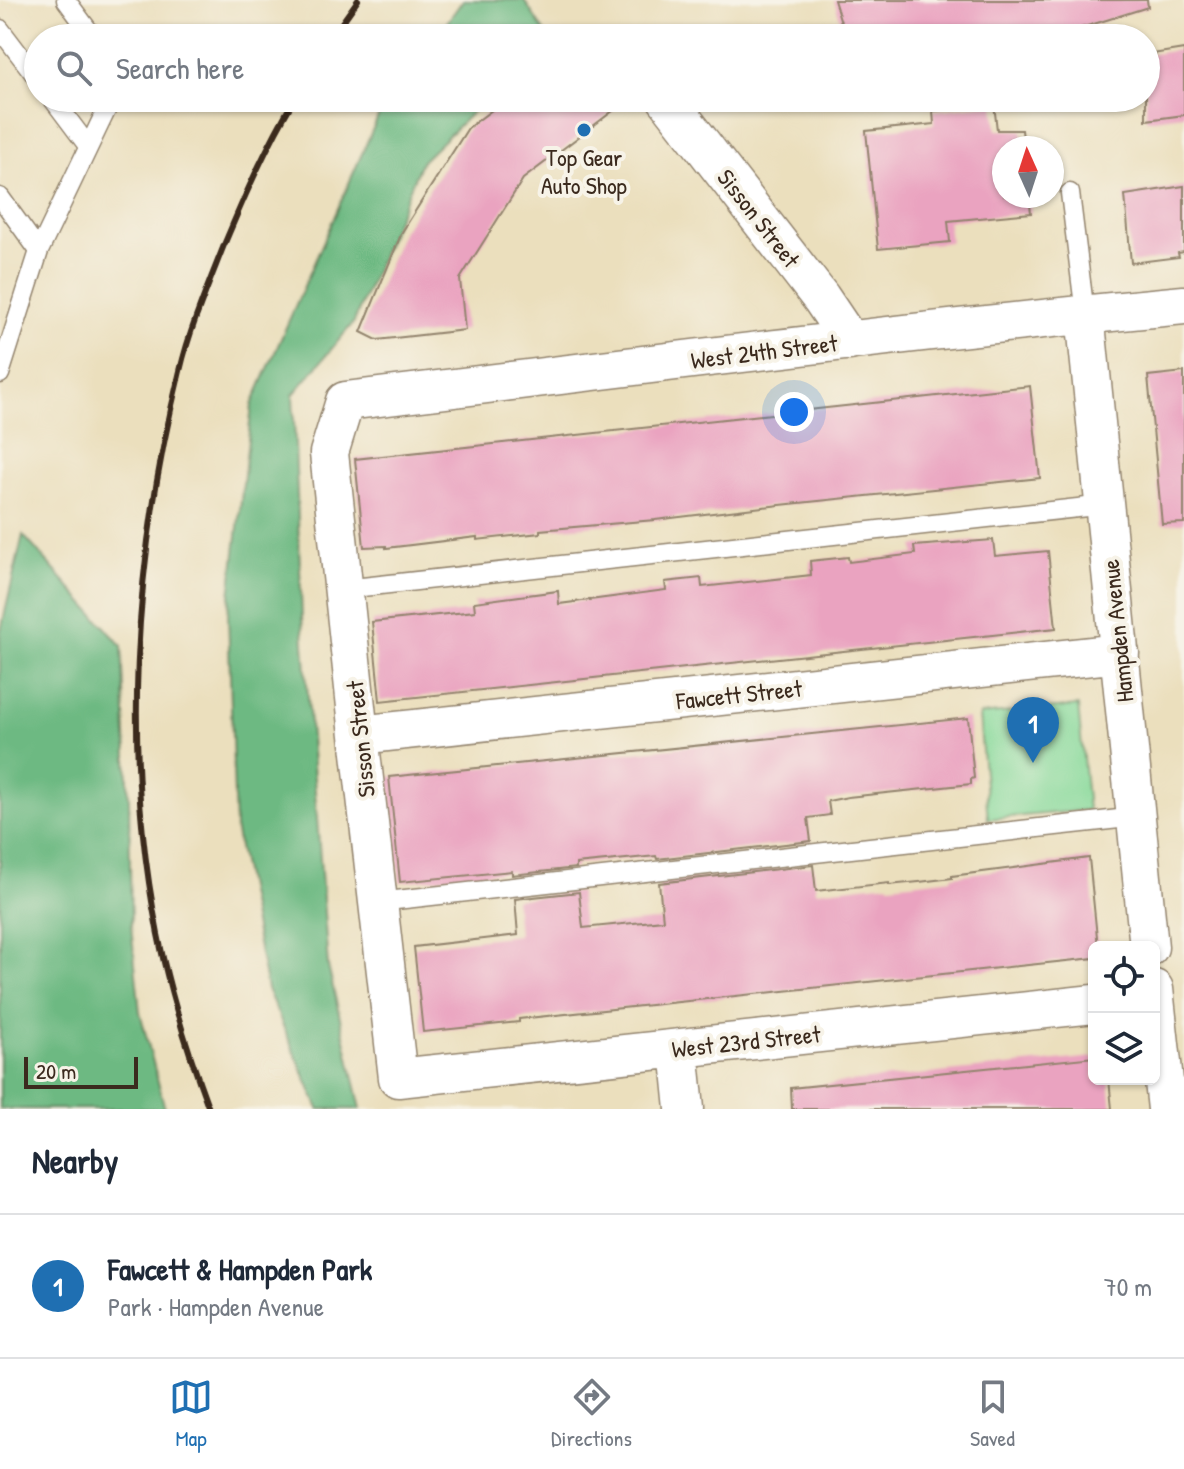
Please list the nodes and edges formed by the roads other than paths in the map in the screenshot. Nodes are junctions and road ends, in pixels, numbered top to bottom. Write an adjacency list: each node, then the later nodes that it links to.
1 (66, 0): 2 (lane)
2 (84, 24)
3 (0, 29): 4 (lane)
4 (24, 61)
5 (62, 112): 8 (lane)
6 (105, 112): 8 (lane)
7 (677, 112): 14 (street, Sisson Street)
8 (88, 146): 11 (lane)
9 (1070, 193): 13 (lane)
10 (0, 197): 11 (lane)
11 (39, 251): 15 (lane)
12 (1184, 305): 13 (street, West 24th Street)
13 (1085, 314): 14 (street, West 24th Street); 17 (street, Hampden Avenue)
14 (850, 341): 16 (street, West 24th Street)
15 (0, 374)
16 (345, 401): 18 (street, Sisson Street)
17 (1105, 505): 18 (lane); 19 (street, Hampden Avenue)
18 (344, 589): 20 (street, Sisson Street)
19 (1120, 653): 20 (street, Fawcett Street); 21 (street, Hampden Avenue)
20 (359, 735): 22 (street, Sisson Street)
21 (1137, 817): 22 (lane); 23 (street, Hampden Avenue)
22 (378, 902): 29 (street, Sisson Street)
23 (1148, 941)
24 (1184, 994): 25 (street)
25 (1160, 996)
26 (1088, 1005): 28 (street, West 23rd Street)
27 (1156, 1013): 31 (street)
28 (679, 1049): 29 (street, West 23rd Street); 30 (street)
29 (398, 1078)
30 (685, 1109)
31 (1167, 1109)

